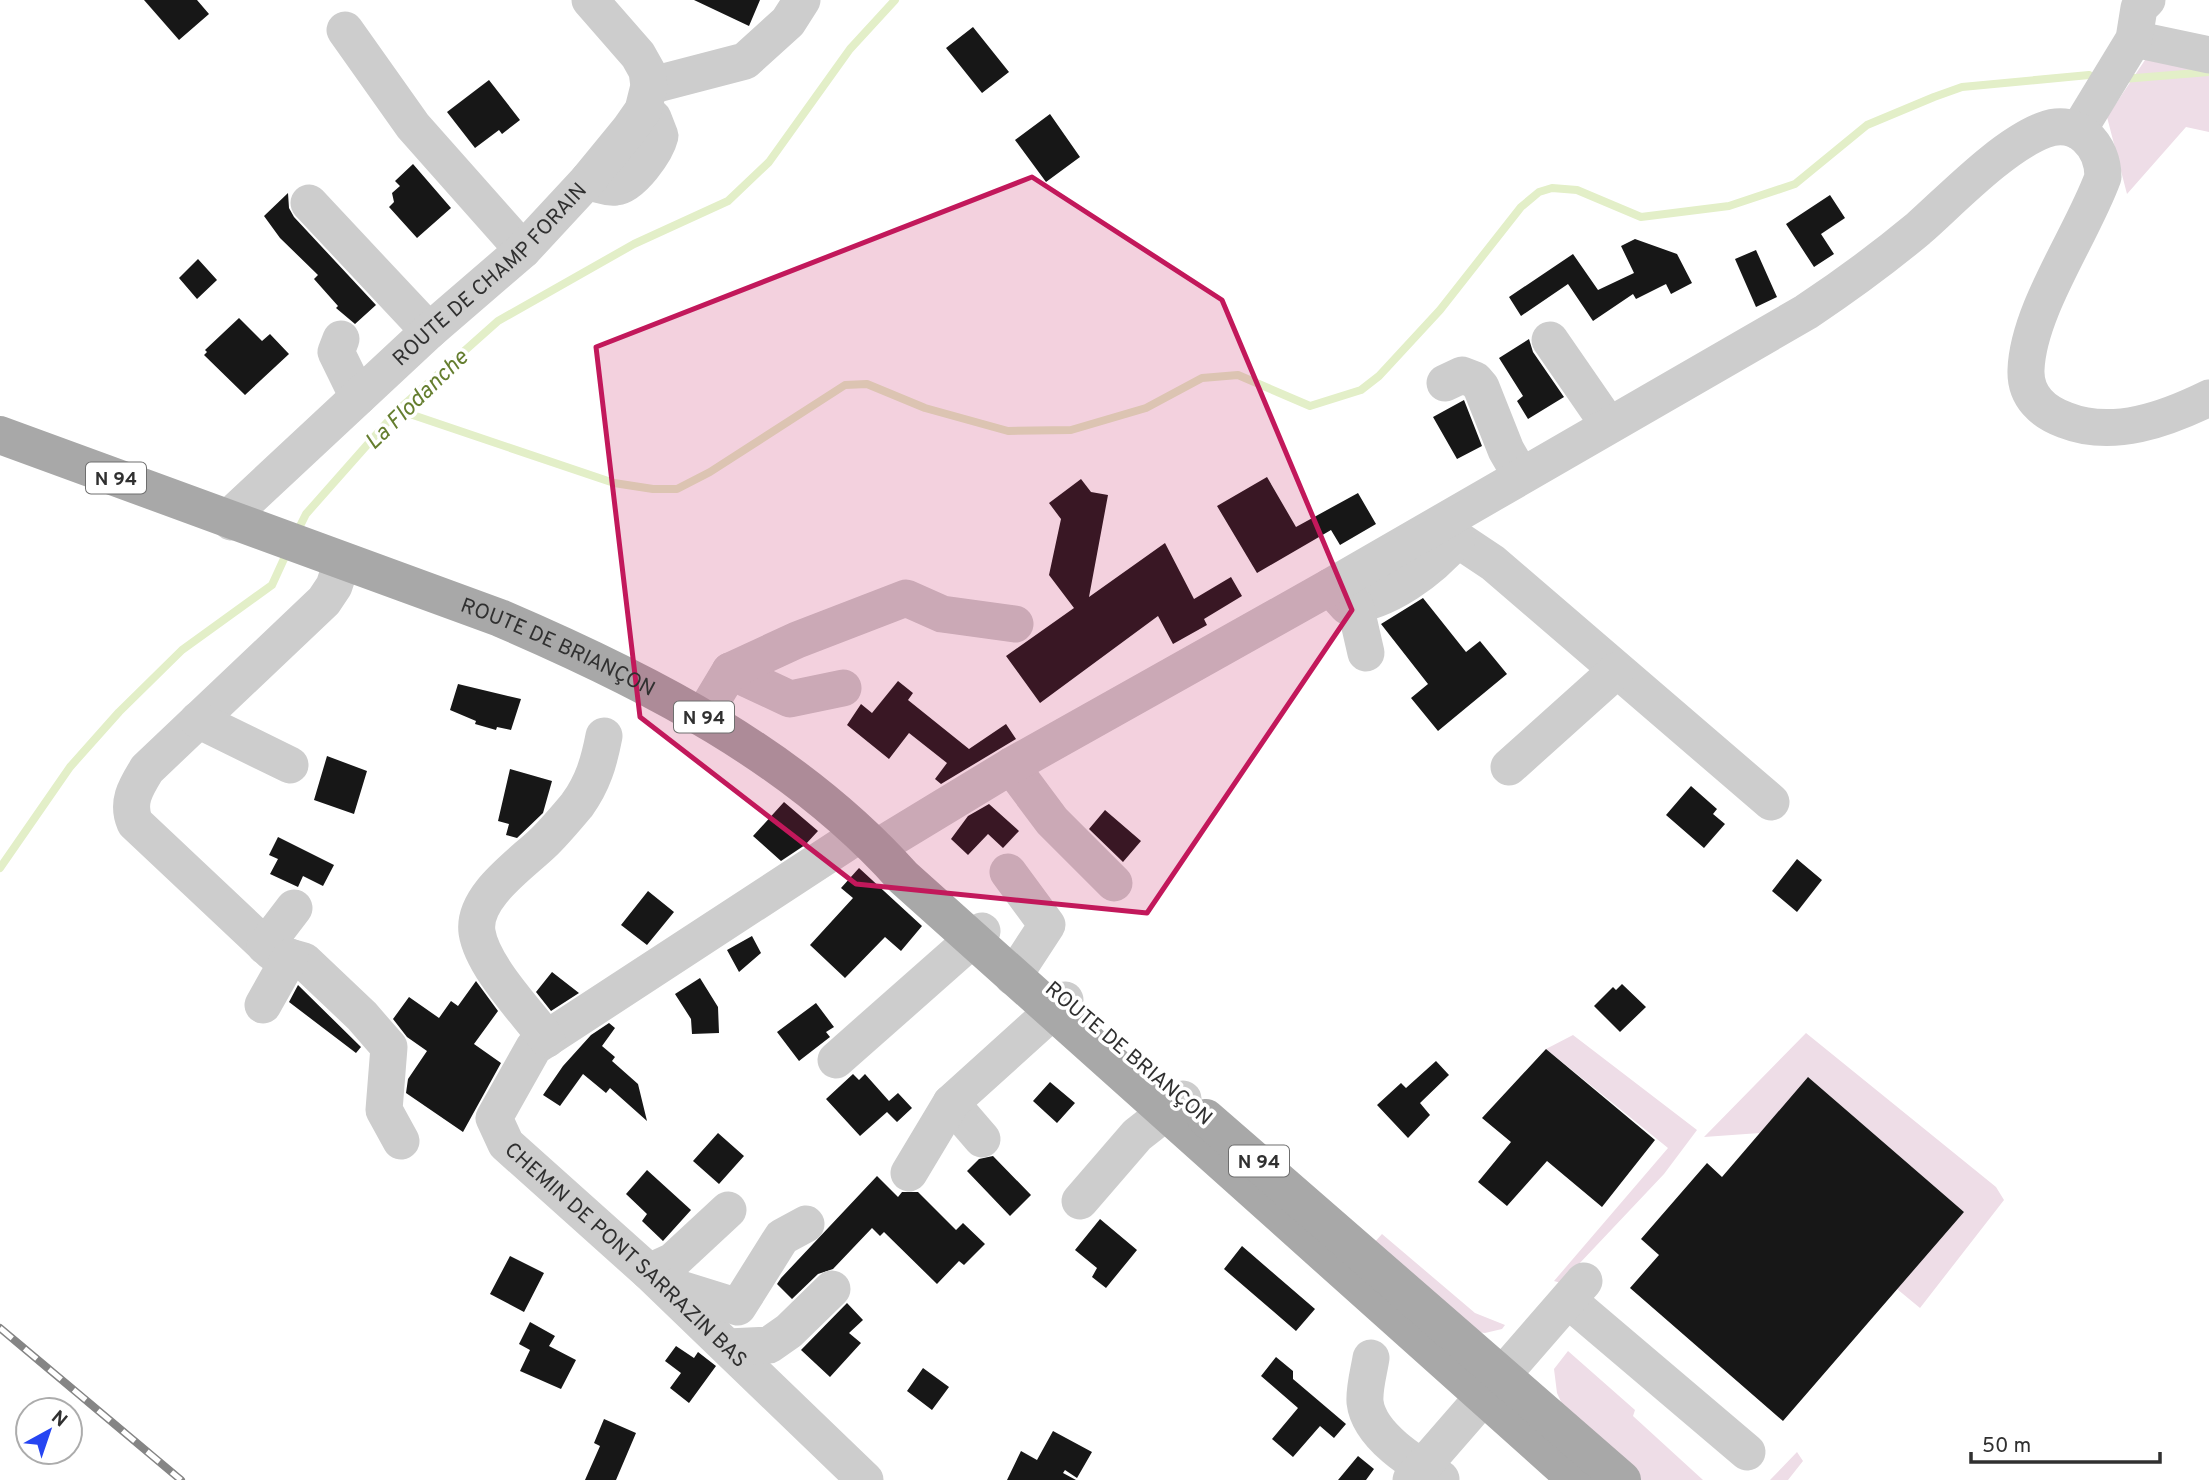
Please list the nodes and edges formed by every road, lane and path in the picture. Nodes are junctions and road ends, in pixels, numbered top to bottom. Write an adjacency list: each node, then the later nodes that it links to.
1 (590, 0): 6 (street)
2 (802, 0): 6 (street)
3 (2139, 12): 5 (street); 7 (street)
4 (345, 30): 9 (street)
5 (2209, 55)
6 (646, 98): 9 (street, ROUTE DE CHAMP FORAIN)
7 (2078, 131): 15 (street); 16 (street, CHEMIN DE PONT SARRAZIN BAS)
8 (309, 203): 10 (street)
9 (523, 250): 10 (street, ROUTE DE CHAMP FORAIN)
10 (429, 331): 14 (street, ROUTE DE CHAMP FORAIN)
11 (341, 338): 14 (street)
12 (1550, 340): 16 (street)
13 (1445, 383): 18 (street)
14 (358, 397): 19 (street, ROUTE DE CHAMP FORAIN)
15 (2209, 398)
16 (1608, 424): 18 (street, CHEMIN DE PONT SARRAZIN BAS)
17 (0, 435): 19 (main road, N 94)
18 (1521, 476): 20 (street, CHEMIN DE PONT SARRAZIN BAS)
19 (232, 522): 21 (main road, N 94)
20 (1451, 531): 22 (street, CHEMIN DE PONT SARRAZIN BAS); 26 (street)
21 (328, 556): 28 (main road, ROUTE DE BRIANÇON / N 94); 29 (street)
22 (1343, 596): 24 (street); 32 (street, CHEMIN DE PONT SARRAZIN BAS)
23 (1015, 624): 25 (street)
24 (1366, 653)
25 (730, 671): 27 (street); 28 (street)
26 (1616, 671): 33 (street); 34 (street)
27 (843, 688)
28 (703, 716): 35 (main road, ROUTE DE BRIANÇON / N 94)
29 (198, 720): 31 (street); 40 (street)
30 (604, 736): 44 (street)
31 (290, 765)
32 (1011, 766): 35 (street, CHEMIN DE PONT SARRAZIN BAS); 37 (street)
33 (1510, 767)
34 (1771, 802)
35 (873, 846): 39 (main road, ROUTE DE BRIANÇON / N 94); 44 (street, CHEMIN DE PONT SARRAZIN BAS)
36 (1008, 872): 41 (street)
37 (1114, 883)
38 (294, 908): 40 (street)
39 (977, 935): 41 (main road, ROUTE DE BRIANÇON / N 94); 45 (street)
40 (276, 952): 42 (street); 49 (street)
41 (1017, 970): 43 (main road, ROUTE DE BRIANÇON / N 94)
42 (263, 1004)
43 (1059, 1006): 46 (street); 47 (main road, ROUTE DE BRIANÇON / N 94)
44 (547, 1039): 54 (street, CHEMIN DE PONT SARRAZIN BAS)
45 (836, 1060)
46 (951, 1103): 48 (street); 50 (street)
47 (1175, 1107): 51 (street); 58 (main road, ROUTE DE BRIANÇON / N 94); 58 (main road, ROUTE DE BRIANÇON / N 94)
48 (982, 1139)
49 (401, 1141)
50 (909, 1173)
51 (1080, 1200)
52 (728, 1210): 54 (street)
53 (807, 1224): 54 (street)
54 (654, 1277): 56 (street, CHEMIN DE PONT SARRAZIN BAS)
55 (832, 1289): 56 (street)
56 (728, 1347): 61 (street, CHEMIN DE PONT SARRAZIN BAS)
57 (1371, 1358): 60 (street)
58 (1493, 1387): 59 (street); 60 (street); 62 (main road, ROUTE DE BRIANÇON / N 94); 63 (main road, ROUTE DE BRIANÇON / N 94)
59 (1747, 1452)
60 (1425, 1476)
61 (865, 1480)
62 (1577, 1480)
63 (1621, 1480)

